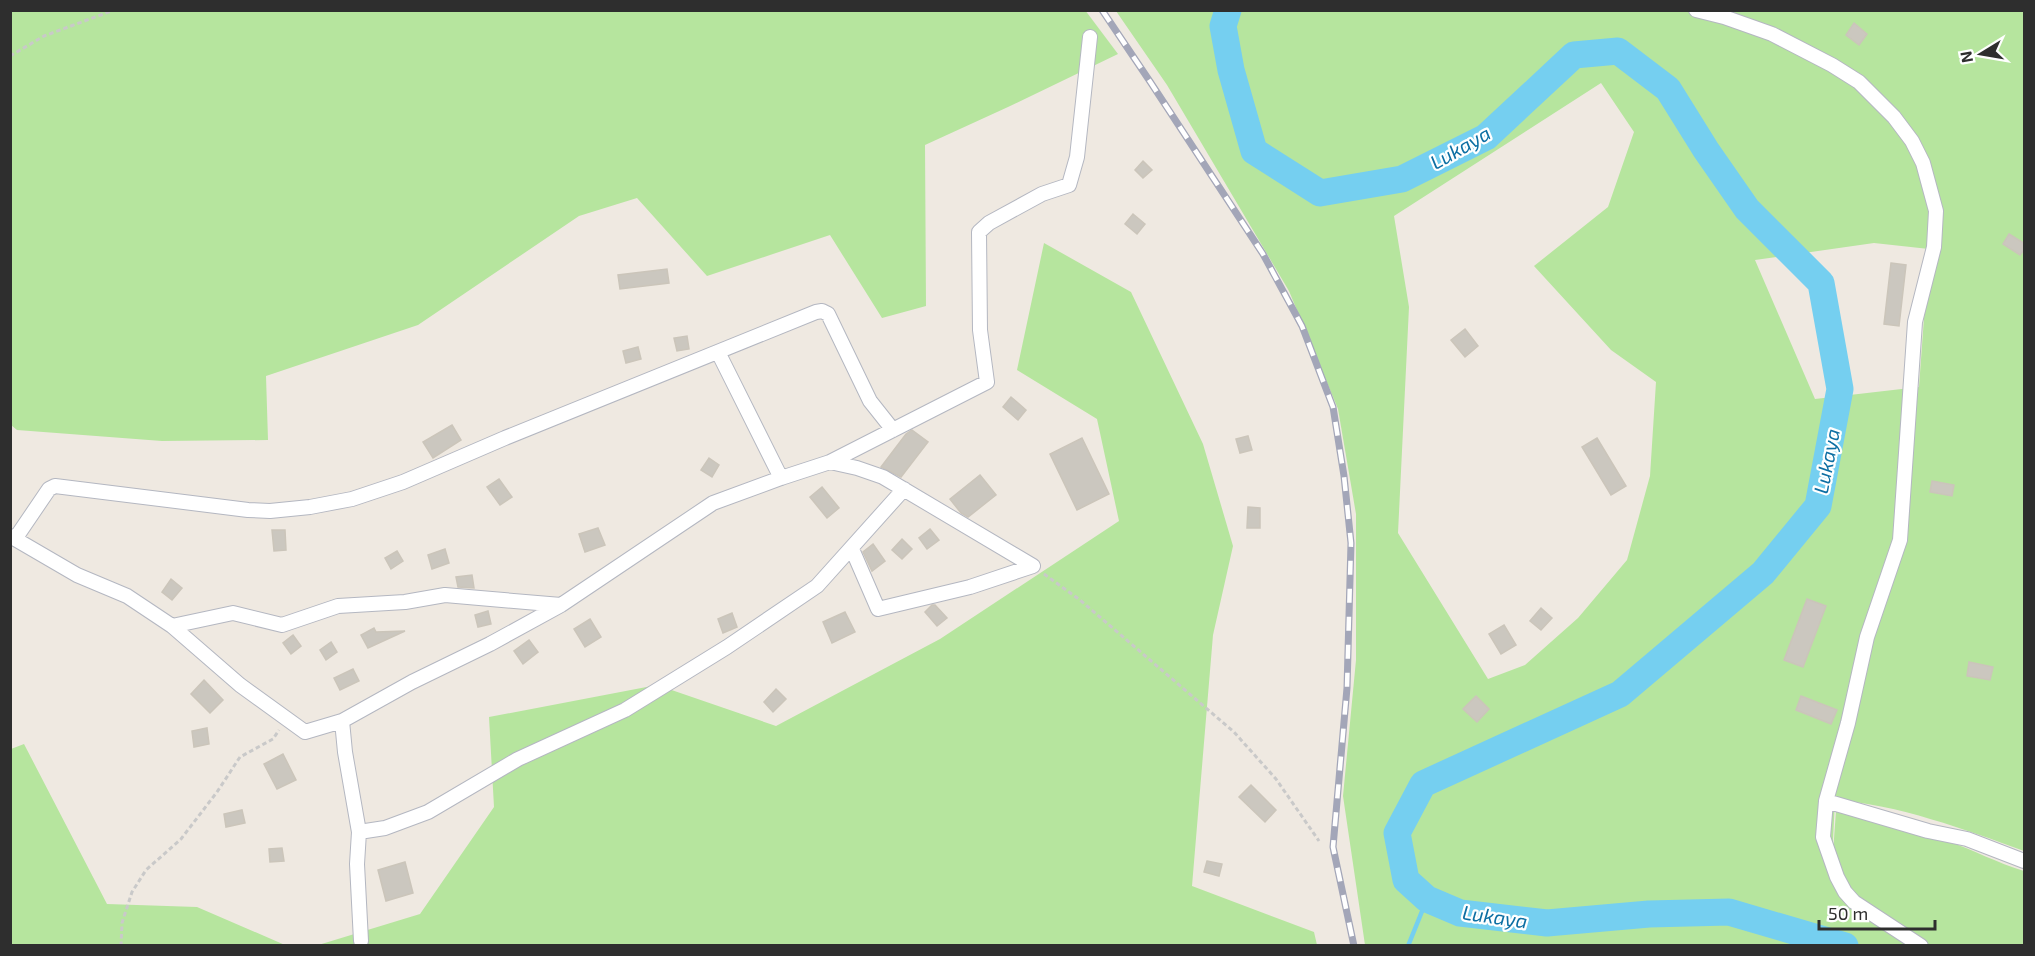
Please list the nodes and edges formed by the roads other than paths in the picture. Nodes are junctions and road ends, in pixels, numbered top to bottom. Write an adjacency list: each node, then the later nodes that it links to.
1 (1696, 10): 13 (street)
2 (1090, 37): 4 (street)
3 (718, 352): 4 (street); 6 (street); 8 (street)
4 (892, 430): 5 (street)
5 (830, 462): 6 (street); 7 (street)
6 (781, 478): 10 (street)
7 (904, 489): 9 (street); 9 (street)
8 (13, 537): 11 (street)
9 (852, 549): 14 (street)
10 (561, 605): 11 (street); 12 (street)
11 (172, 626): 12 (street)
12 (342, 721): 14 (street)
13 (1826, 801): 15 (street); 17 (street)
14 (359, 832): 16 (street)
15 (2025, 861)
16 (361, 941)
17 (1921, 945)

